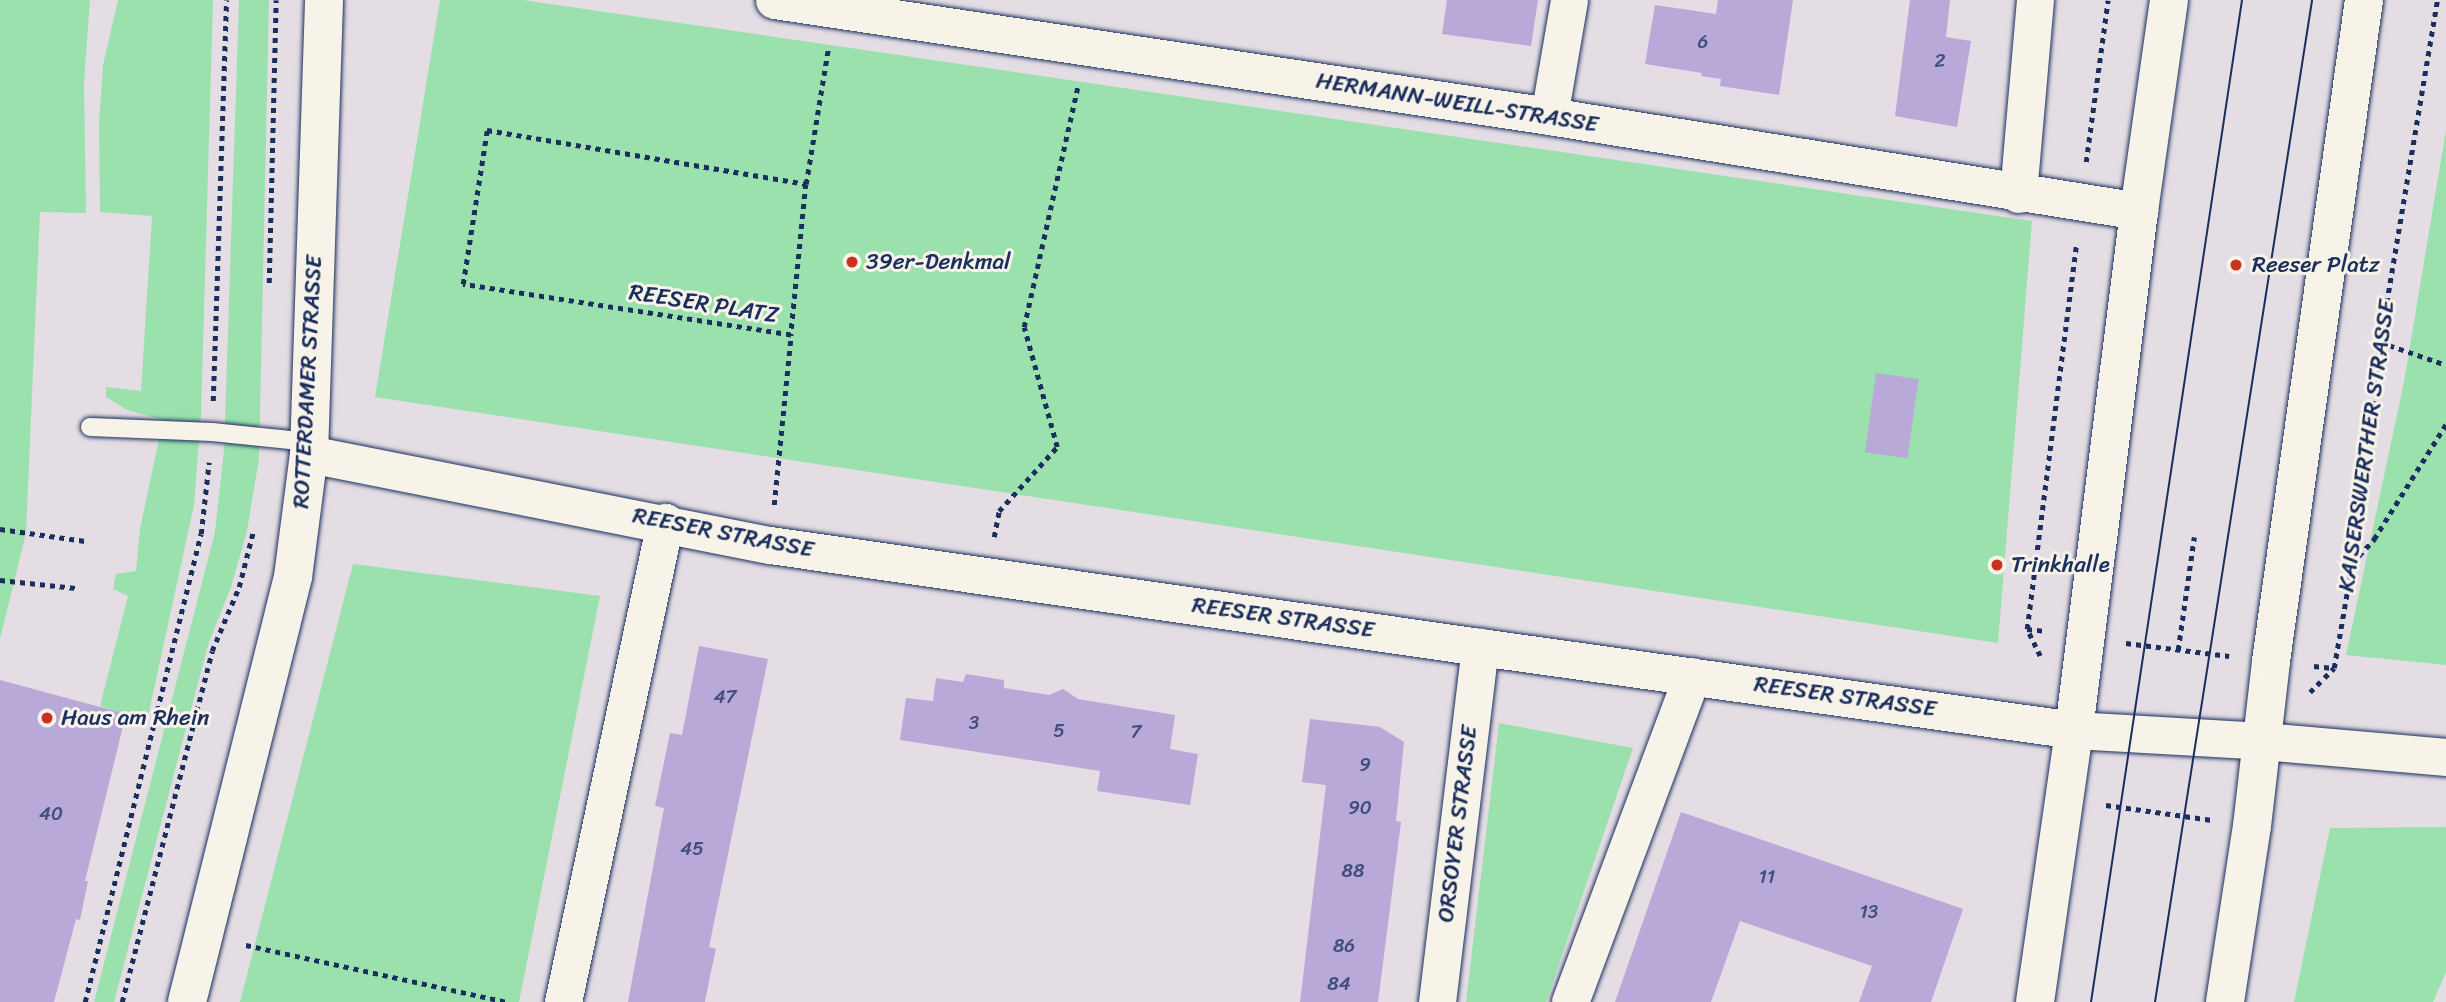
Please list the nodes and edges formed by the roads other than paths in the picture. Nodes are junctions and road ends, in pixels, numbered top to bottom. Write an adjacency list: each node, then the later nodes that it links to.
1 (324, 0): 12 (street, ROTTERDAMER STRASSE)
2 (774, 0): 7 (street, HERMANN-WEILL-STRASSE)
3 (1569, 0): 8 (street)
4 (2035, 0): 9 (street)
5 (2169, 0): 10 (street)
6 (2364, 0): 17 (street)
7 (835, 5): 8 (street, HERMANN-WEILL-STRASSE)
8 (1549, 116): 9 (street, HERMANN-WEILL-STRASSE)
9 (2018, 194): 10 (street, HERMANN-WEILL-STRASSE)
10 (2139, 211): 16 (street)
11 (90, 427): 12 (lane)
12 (309, 448): 13 (street, REESER STRASSE); 19 (street, ROTTERDAMER STRASSE)
13 (665, 522): 14 (street, REESER STRASSE); 20 (street)
14 (1480, 647): 15 (street, REESER STRASSE); 21 (street, ORSOYER STRASSE)
15 (1692, 676): 16 (street, REESER STRASSE); 22 (street)
16 (2074, 730): 17 (street, REESER STRASSE); 23 (street)
17 (2263, 740): 18 (street, REESER STRASSE); 24 (street)
18 (2446, 757)
19 (187, 1002)
20 (563, 1002)
21 (1437, 1002)
22 (1570, 1002)
23 (2035, 1002)
24 (2225, 1002)

